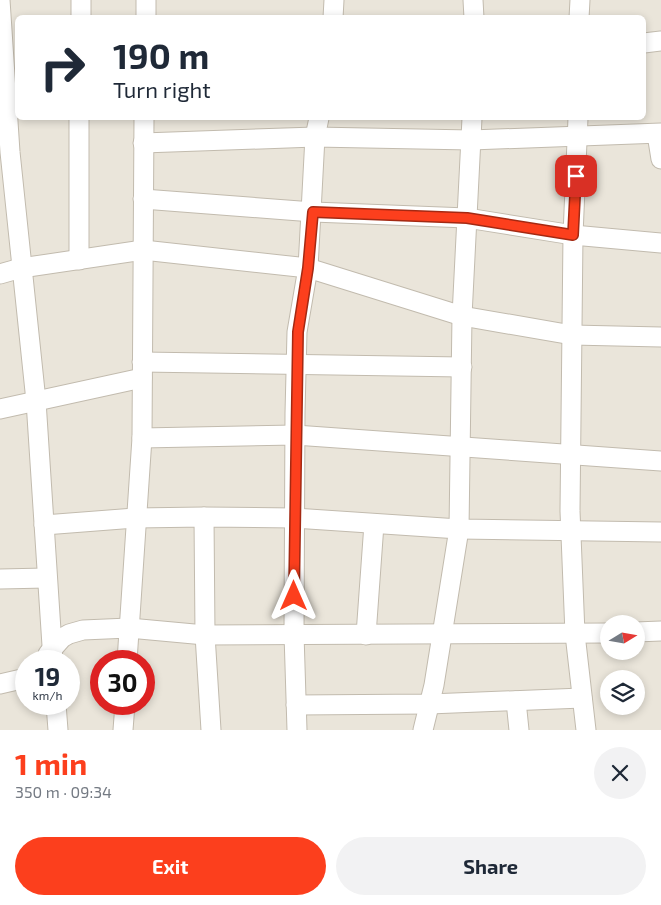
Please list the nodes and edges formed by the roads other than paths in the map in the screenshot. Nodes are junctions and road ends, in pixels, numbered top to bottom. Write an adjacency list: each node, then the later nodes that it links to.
1 (0, 0): 14 (street)
2 (81, 0): 7 (street)
3 (146, 0): 8 (street)
4 (334, 0): 9 (street)
5 (473, 0): 10 (street)
6 (580, 0): 11 (street)
7 (81, 15)
8 (146, 15)
9 (333, 15)
10 (474, 15)
11 (579, 15)
12 (661, 41): 13 (street)
13 (646, 43)
14 (7, 55): 24 (street)
15 (79, 120): 33 (street)
16 (144, 120): 25 (street)
17 (319, 120): 21 (street)
18 (472, 120): 23 (street)
19 (578, 120): 22 (street)
20 (659, 134): 22 (street); 26 (street)
21 (315, 137): 23 (street); 25 (street); 28 (street)
22 (578, 137): 23 (street); 30 (street)
23 (471, 140): 29 (street)
24 (5, 143): 34 (street)
25 (143, 143): 27 (street)
26 (661, 160)
27 (143, 200): 28 (street); 32 (street)
28 (313, 212): 29 (street); 35 (street)
29 (467, 218): 30 (street); 37 (street)
30 (573, 235): 31 (street); 38 (street)
31 (661, 243)
32 (142, 250): 33 (street); 35 (street); 42 (street)
33 (79, 260): 34 (street)
34 (21, 268): 36 (street); 43 (street)
35 (308, 268): 37 (street); 40 (street)
36 (0, 274)
37 (462, 316): 38 (street); 41 (street)
38 (572, 335): 39 (street); 48 (street)
39 (661, 337)
40 (296, 364): 41 (street); 42 (street); 45 (street)
41 (462, 366): 47 (street)
42 (142, 370): 43 (street); 46 (street)
43 (36, 401): 44 (street); 54 (street)
44 (0, 409)
45 (295, 435): 46 (street); 47 (street); 52 (street)
46 (142, 438): 51 (street)
47 (461, 446): 48 (street); 55 (street)
48 (571, 454): 49 (street); 56 (street)
49 (661, 461)
50 (204, 517): 51 (street); 52 (street); 68 (street)
51 (135, 518): 54 (street); 60 (street)
52 (294, 518): 53 (street); 65 (street)
53 (374, 524): 55 (street); 66 (street)
54 (44, 525): 58 (street)
55 (459, 529): 56 (street); 63 (street)
56 (572, 532): 57 (street); 67 (street)
57 (661, 532)
58 (46, 578): 59 (street); 69 (street)
59 (0, 579)
60 (130, 628): 68 (street); 70 (street); 71 (street)
61 (661, 631): 62 (street)
62 (645, 632)
63 (443, 633): 66 (street); 67 (street); 76 (street)
64 (600, 633): 67 (street)
65 (294, 634): 66 (street); 68 (street); 77 (street)
66 (366, 634)
67 (575, 634): 74 (street)
68 (206, 635): 82 (street)
69 (49, 650)
70 (55, 650)
71 (129, 650)
72 (15, 681): 73 (street)
73 (0, 684)
74 (582, 698): 75 (street); 86 (street)
75 (516, 701): 76 (street); 85 (street)
76 (429, 704): 77 (street); 84 (street)
77 (296, 705): 83 (street)
78 (57, 715): 80 (street)
79 (124, 715): 81 (street)
80 (58, 730)
81 (123, 730)
82 (211, 730)
83 (297, 730)
84 (423, 730)
85 (519, 730)
86 (586, 730)

